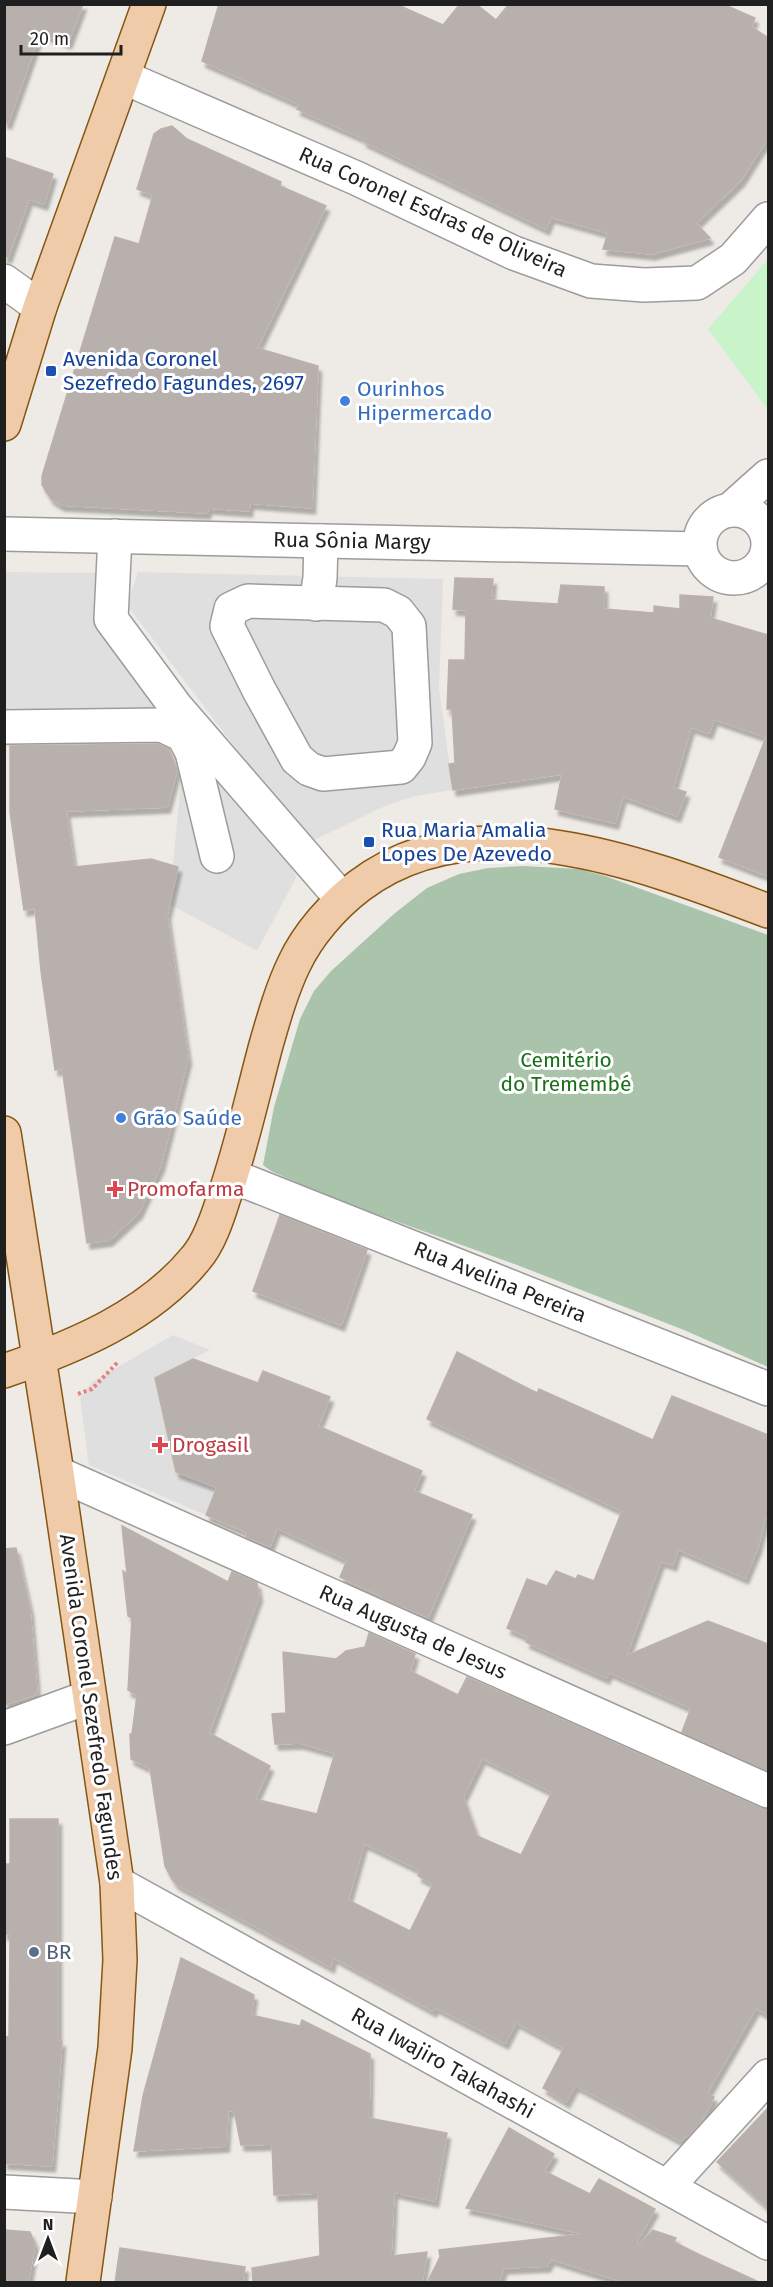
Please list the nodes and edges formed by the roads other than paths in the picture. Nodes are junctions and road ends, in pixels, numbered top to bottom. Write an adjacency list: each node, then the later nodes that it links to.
1 (149, 4): 2 (main road)
2 (123, 77): 3 (street, Rua Coronel Esdras de Oliveira); 5 (main road)
3 (768, 219)
4 (4, 281): 5 (street)
5 (40, 307): 6 (main road)
6 (5, 419)
7 (768, 476): 8 (street)
8 (730, 510): 12 (street); 13 (street)
9 (4, 534): 10 (street, Rua Sônia Margy)
10 (116, 536): 11 (street, Rua Sônia Margy); 17 (street)
11 (321, 540): 12 (street, Rua Sônia Margy); 14 (street)
12 (700, 549): 13 (street)
13 (767, 557)
14 (316, 604): 14 (street)
15 (4, 727): 16 (street)
16 (217, 856)
17 (342, 899): 18 (main road); 20 (main road)
18 (768, 911)
19 (4, 1133): 21 (main road, Avenida Coronel Sezefredo Fagundes)
20 (232, 1176): 21 (main road); 23 (street, Rua Avelina Pereira)
21 (39, 1359): 22 (main road); 24 (main road, Avenida Coronel Sezefredo Fagundes)
22 (4, 1371)
23 (768, 1389)
24 (57, 1473): 25 (main road, Avenida Coronel Sezefredo Fagundes); 27 (street, Rua Augusta de Jesus)
25 (89, 1697): 26 (street); 28 (main road, Avenida Coronel Sezefredo Fagundes)
26 (4, 1728)
27 (768, 1791)
28 (117, 1883): 30 (street, Rua Iwajiro Takahashi); 32 (main road, Avenida Coronel Sezefredo Fagundes)
29 (768, 2076): 30 (street)
30 (667, 2187): 33 (street, Rua Iwajiro Takahashi)
31 (4, 2192): 32 (street)
32 (95, 2197): 34 (main road, Avenida Coronel Sezefredo Fagundes)
33 (768, 2243)
34 (83, 2283)

